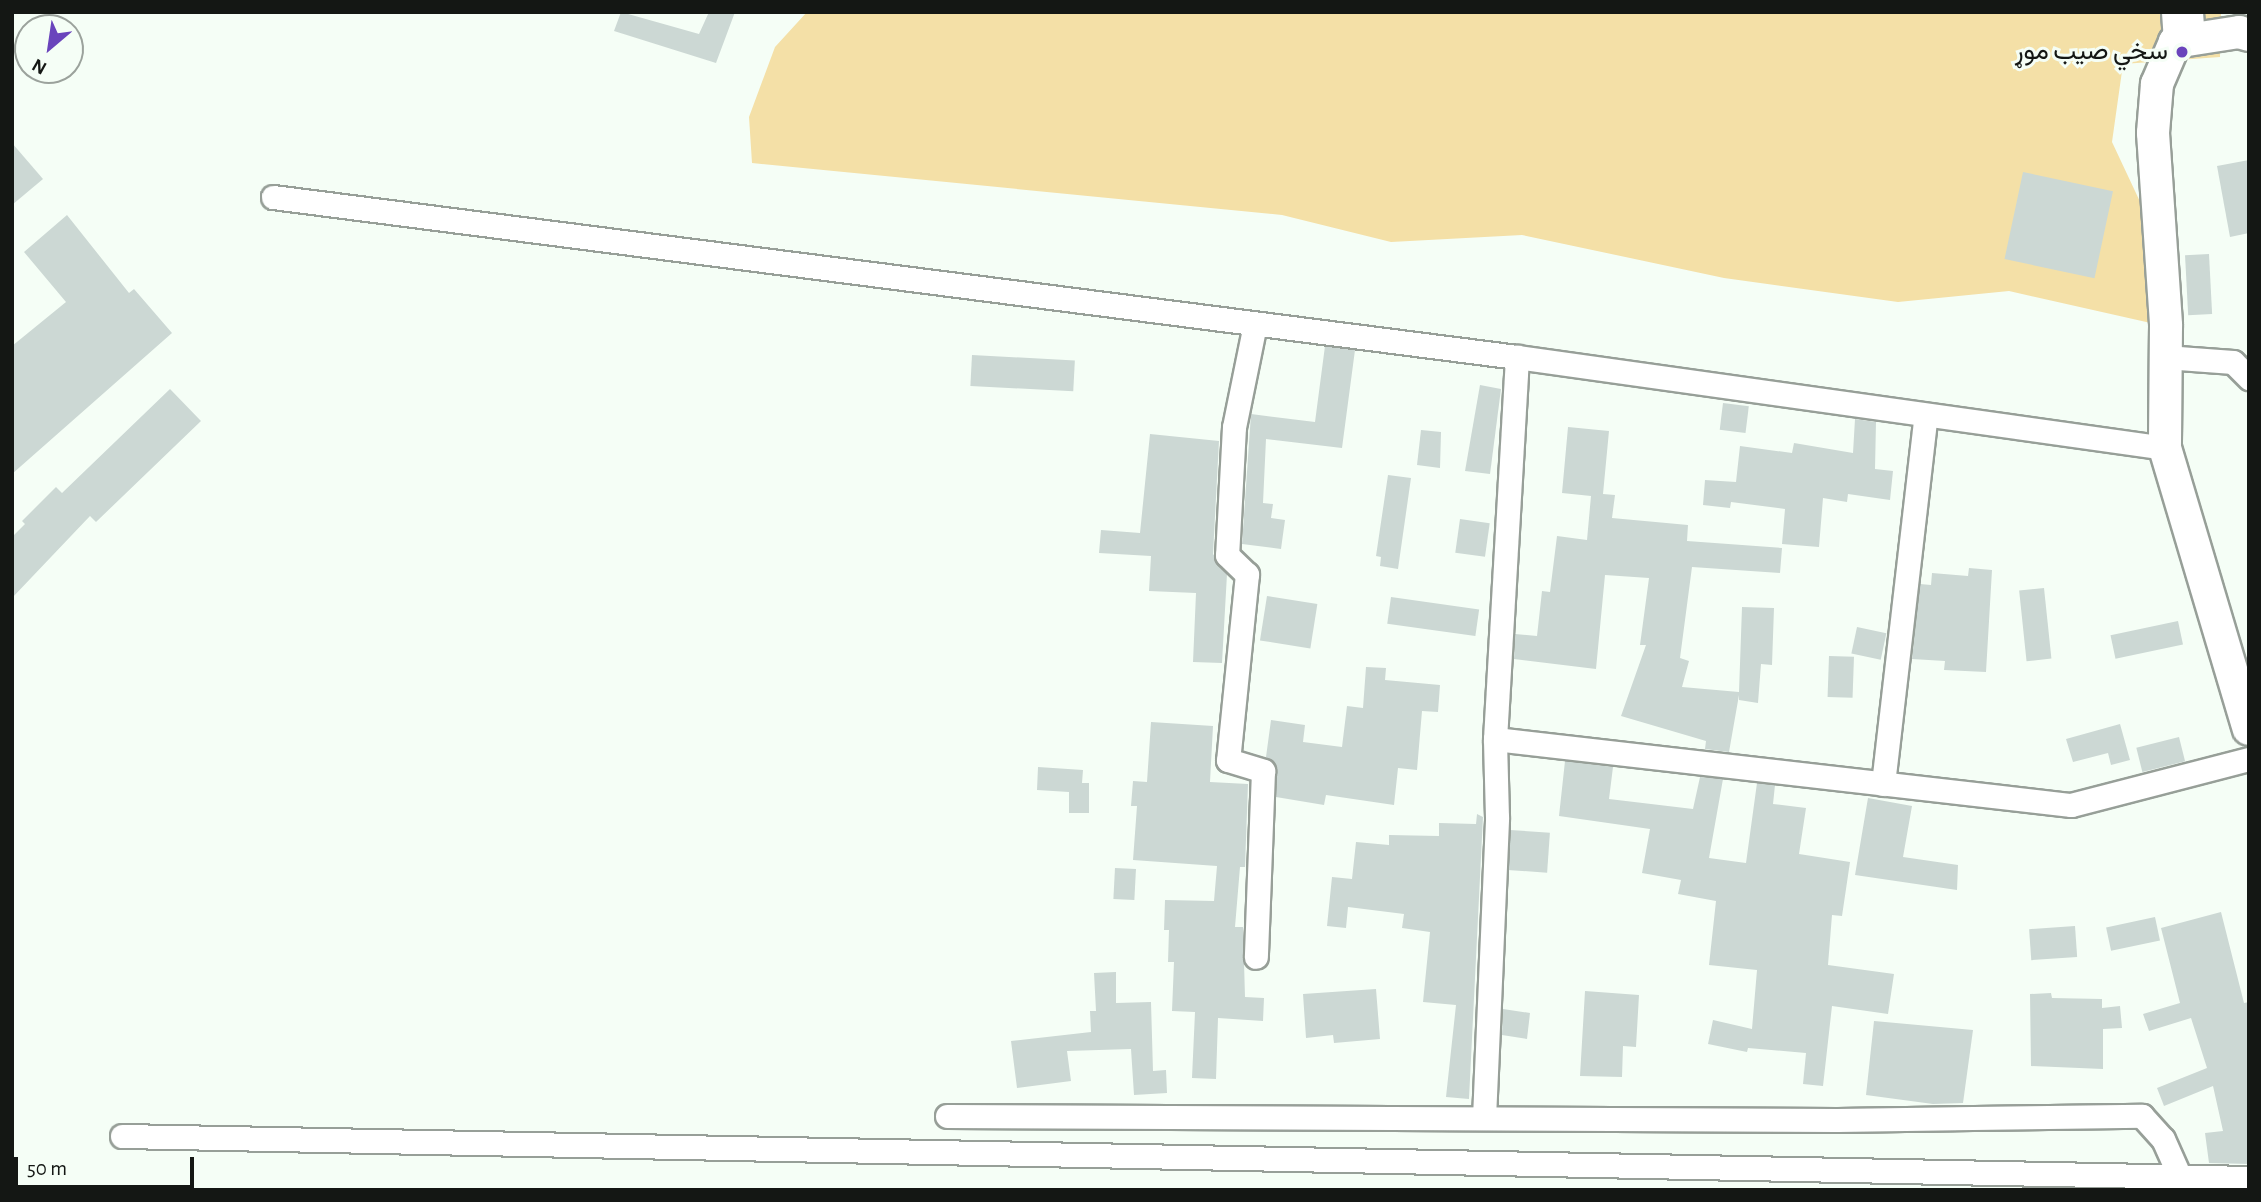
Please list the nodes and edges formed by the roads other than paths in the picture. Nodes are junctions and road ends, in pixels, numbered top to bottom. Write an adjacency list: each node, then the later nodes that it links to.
1 (2183, 27): 2 (street); 6 (street)
2 (2249, 35)
3 (273, 197): 4 (street)
4 (1255, 324): 5 (street); 14 (street)
5 (1517, 357): 8 (street); 11 (street)
6 (2165, 357): 7 (street); 9 (street)
7 (2249, 378)
8 (1926, 415): 9 (street); 13 (street)
9 (2165, 448): 10 (street)
10 (2249, 729)
11 (1495, 739): 13 (street); 16 (street)
12 (2249, 759): 13 (street)
13 (1884, 783)
14 (1256, 957)
15 (947, 1116): 16 (street)
16 (1484, 1118): 18 (street)
17 (122, 1136): 20 (street)
18 (2180, 1177): 19 (street); 20 (street)
19 (2249, 1178)
20 (1964, 1180)

